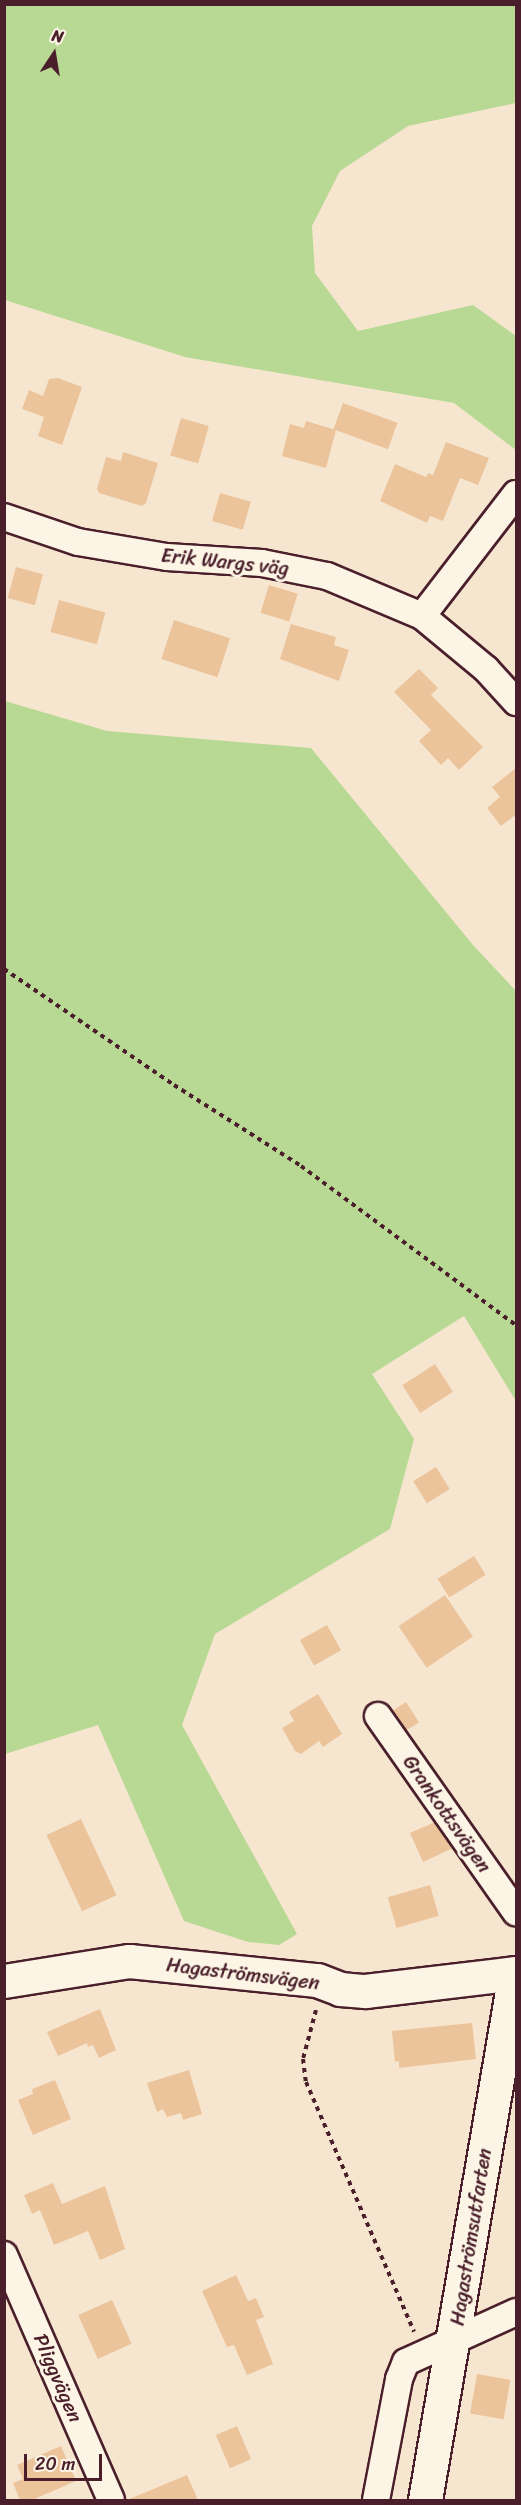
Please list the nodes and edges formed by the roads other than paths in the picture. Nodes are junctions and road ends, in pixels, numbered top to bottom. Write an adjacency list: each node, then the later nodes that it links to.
1 (516, 494): 3 (street)
2 (4, 518): 3 (street, Erik Wargs väg)
3 (422, 616): 4 (street, Erik Wargs väg)
4 (516, 702)
5 (378, 1716): 6 (street, Grankottsvägen)
6 (516, 1912)
7 (515, 1973): 8 (street, Hagaströmsvägen); 11 (street, Hagaströmsutfarten)
8 (4, 1981)
9 (4, 2254): 12 (street, Pliggvägen)
10 (516, 2312): 11 (street)
11 (454, 2340): 13 (street); 14 (street, Hagaströmsutfarten)
12 (111, 2500)
13 (376, 2500)
14 (425, 2500)

